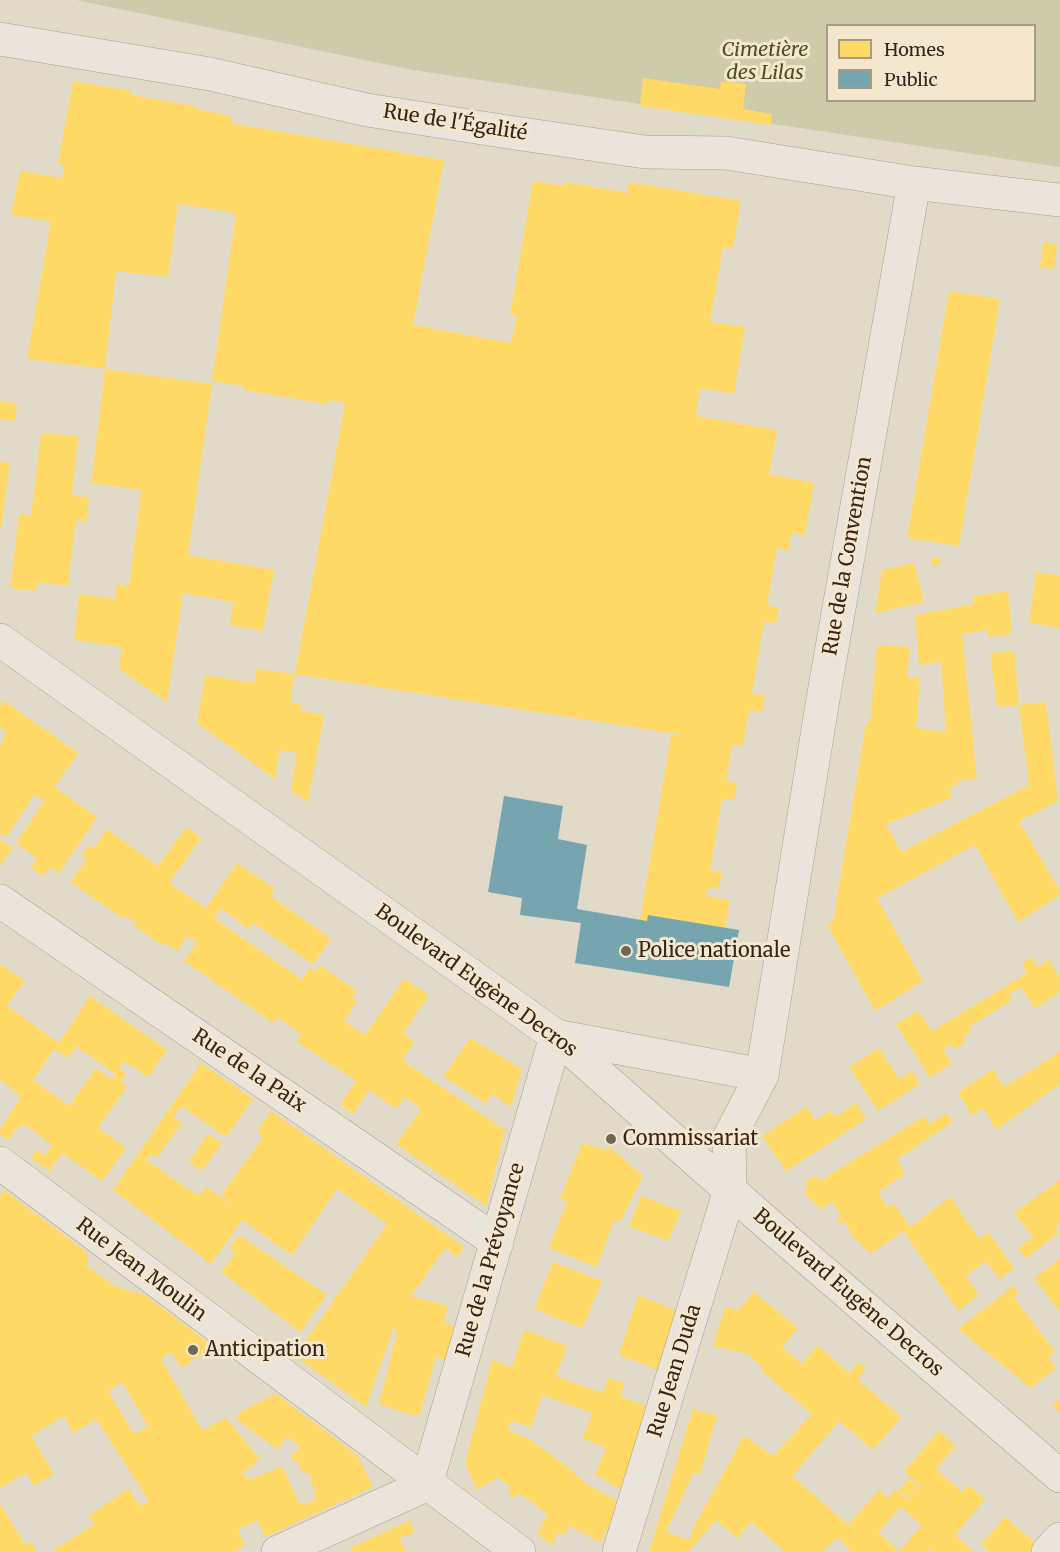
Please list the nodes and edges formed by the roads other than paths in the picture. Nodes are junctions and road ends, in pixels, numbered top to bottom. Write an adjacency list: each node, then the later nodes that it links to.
1 (0, 39): 2 (street, Rue de l'Égalité)
2 (914, 183): 3 (street); 7 (street, Rue de la Convention)
3 (1060, 200)
4 (0, 640): 6 (street, Boulevard Eugène Decros)
5 (0, 901): 10 (street, Rue de la Paix)
6 (556, 1036): 7 (street); 9 (street, Boulevard Eugène Decros); 10 (street, Rue de la Prévoyance)
7 (762, 1075): 9 (street, Rue de la Convention)
8 (0, 1163): 12 (street, Rue Jean Moulin)
9 (730, 1190): 11 (street, Boulevard Eugène Decros); 16 (street, Rue Jean Duda)
10 (497, 1242): 12 (street, Rue de la Prévoyance)
11 (1060, 1476)
12 (426, 1485): 14 (street); 15 (street, Rue Jean Moulin)
13 (1060, 1539): 17 (street)
14 (278, 1552)
15 (519, 1552)
16 (620, 1552)
17 (1048, 1552)

